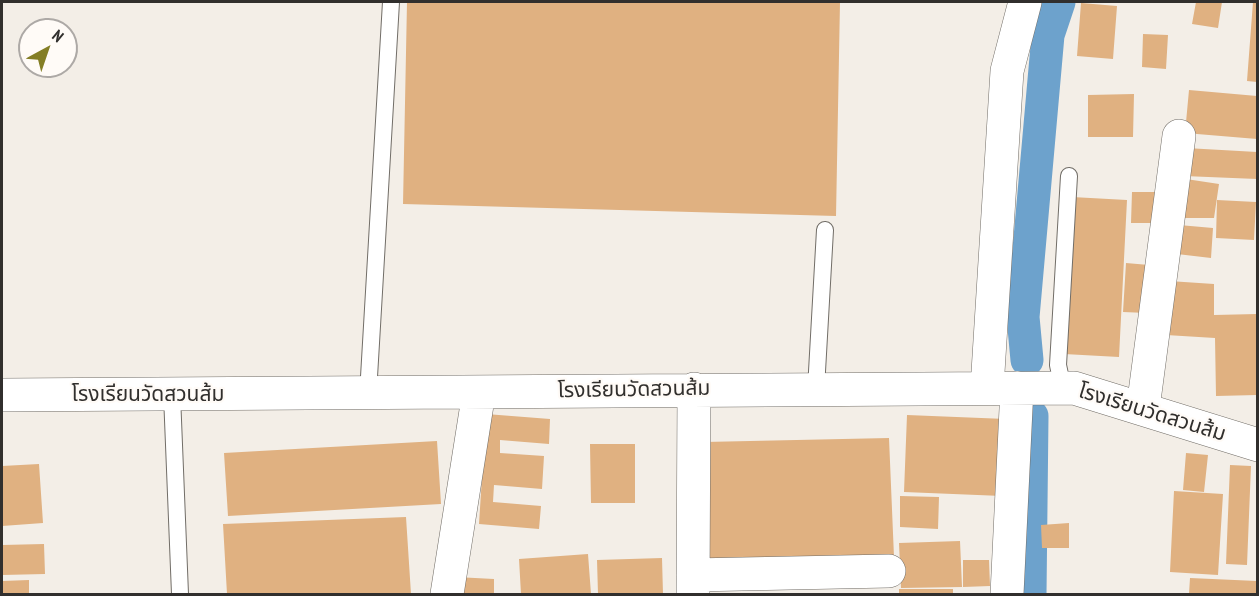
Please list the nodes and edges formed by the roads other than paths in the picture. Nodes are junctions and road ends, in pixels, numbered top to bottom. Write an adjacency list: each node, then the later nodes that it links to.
1 (391, 2): 11 (lane)
2 (1025, 2): 6 (street)
3 (1179, 136): 14 (street)
4 (1069, 176): 7 (lane)
5 (825, 230): 9 (lane)
6 (1002, 388): 7 (street, โรงเรียนวัดสวนส้ม); 9 (street, โรงเรียนวัดสวนส้ม); 20 (street)
7 (1063, 388): 14 (street, โรงเรียนวัดสวนส้ม)
8 (694, 389): 9 (street, โรงเรียนวัดสวนส้ม); 10 (street, โรงเรียนวัดสวนส้ม); 17 (street)
9 (816, 389)
10 (479, 392): 11 (street, โรงเรียนวัดสวนส้ม); 19 (street)
11 (369, 394): 13 (street, โรงเรียนวัดสวนส้ม)
12 (2, 395): 13 (street, โรงเรียนวัดสวนส้ม)
13 (172, 395): 18 (lane)
14 (1143, 408): 15 (street, โรงเรียนวัดสวนส้ม)
15 (1257, 445)
16 (889, 571): 17 (street)
17 (693, 585)
18 (180, 594)
19 (447, 594)
20 (1007, 594)

